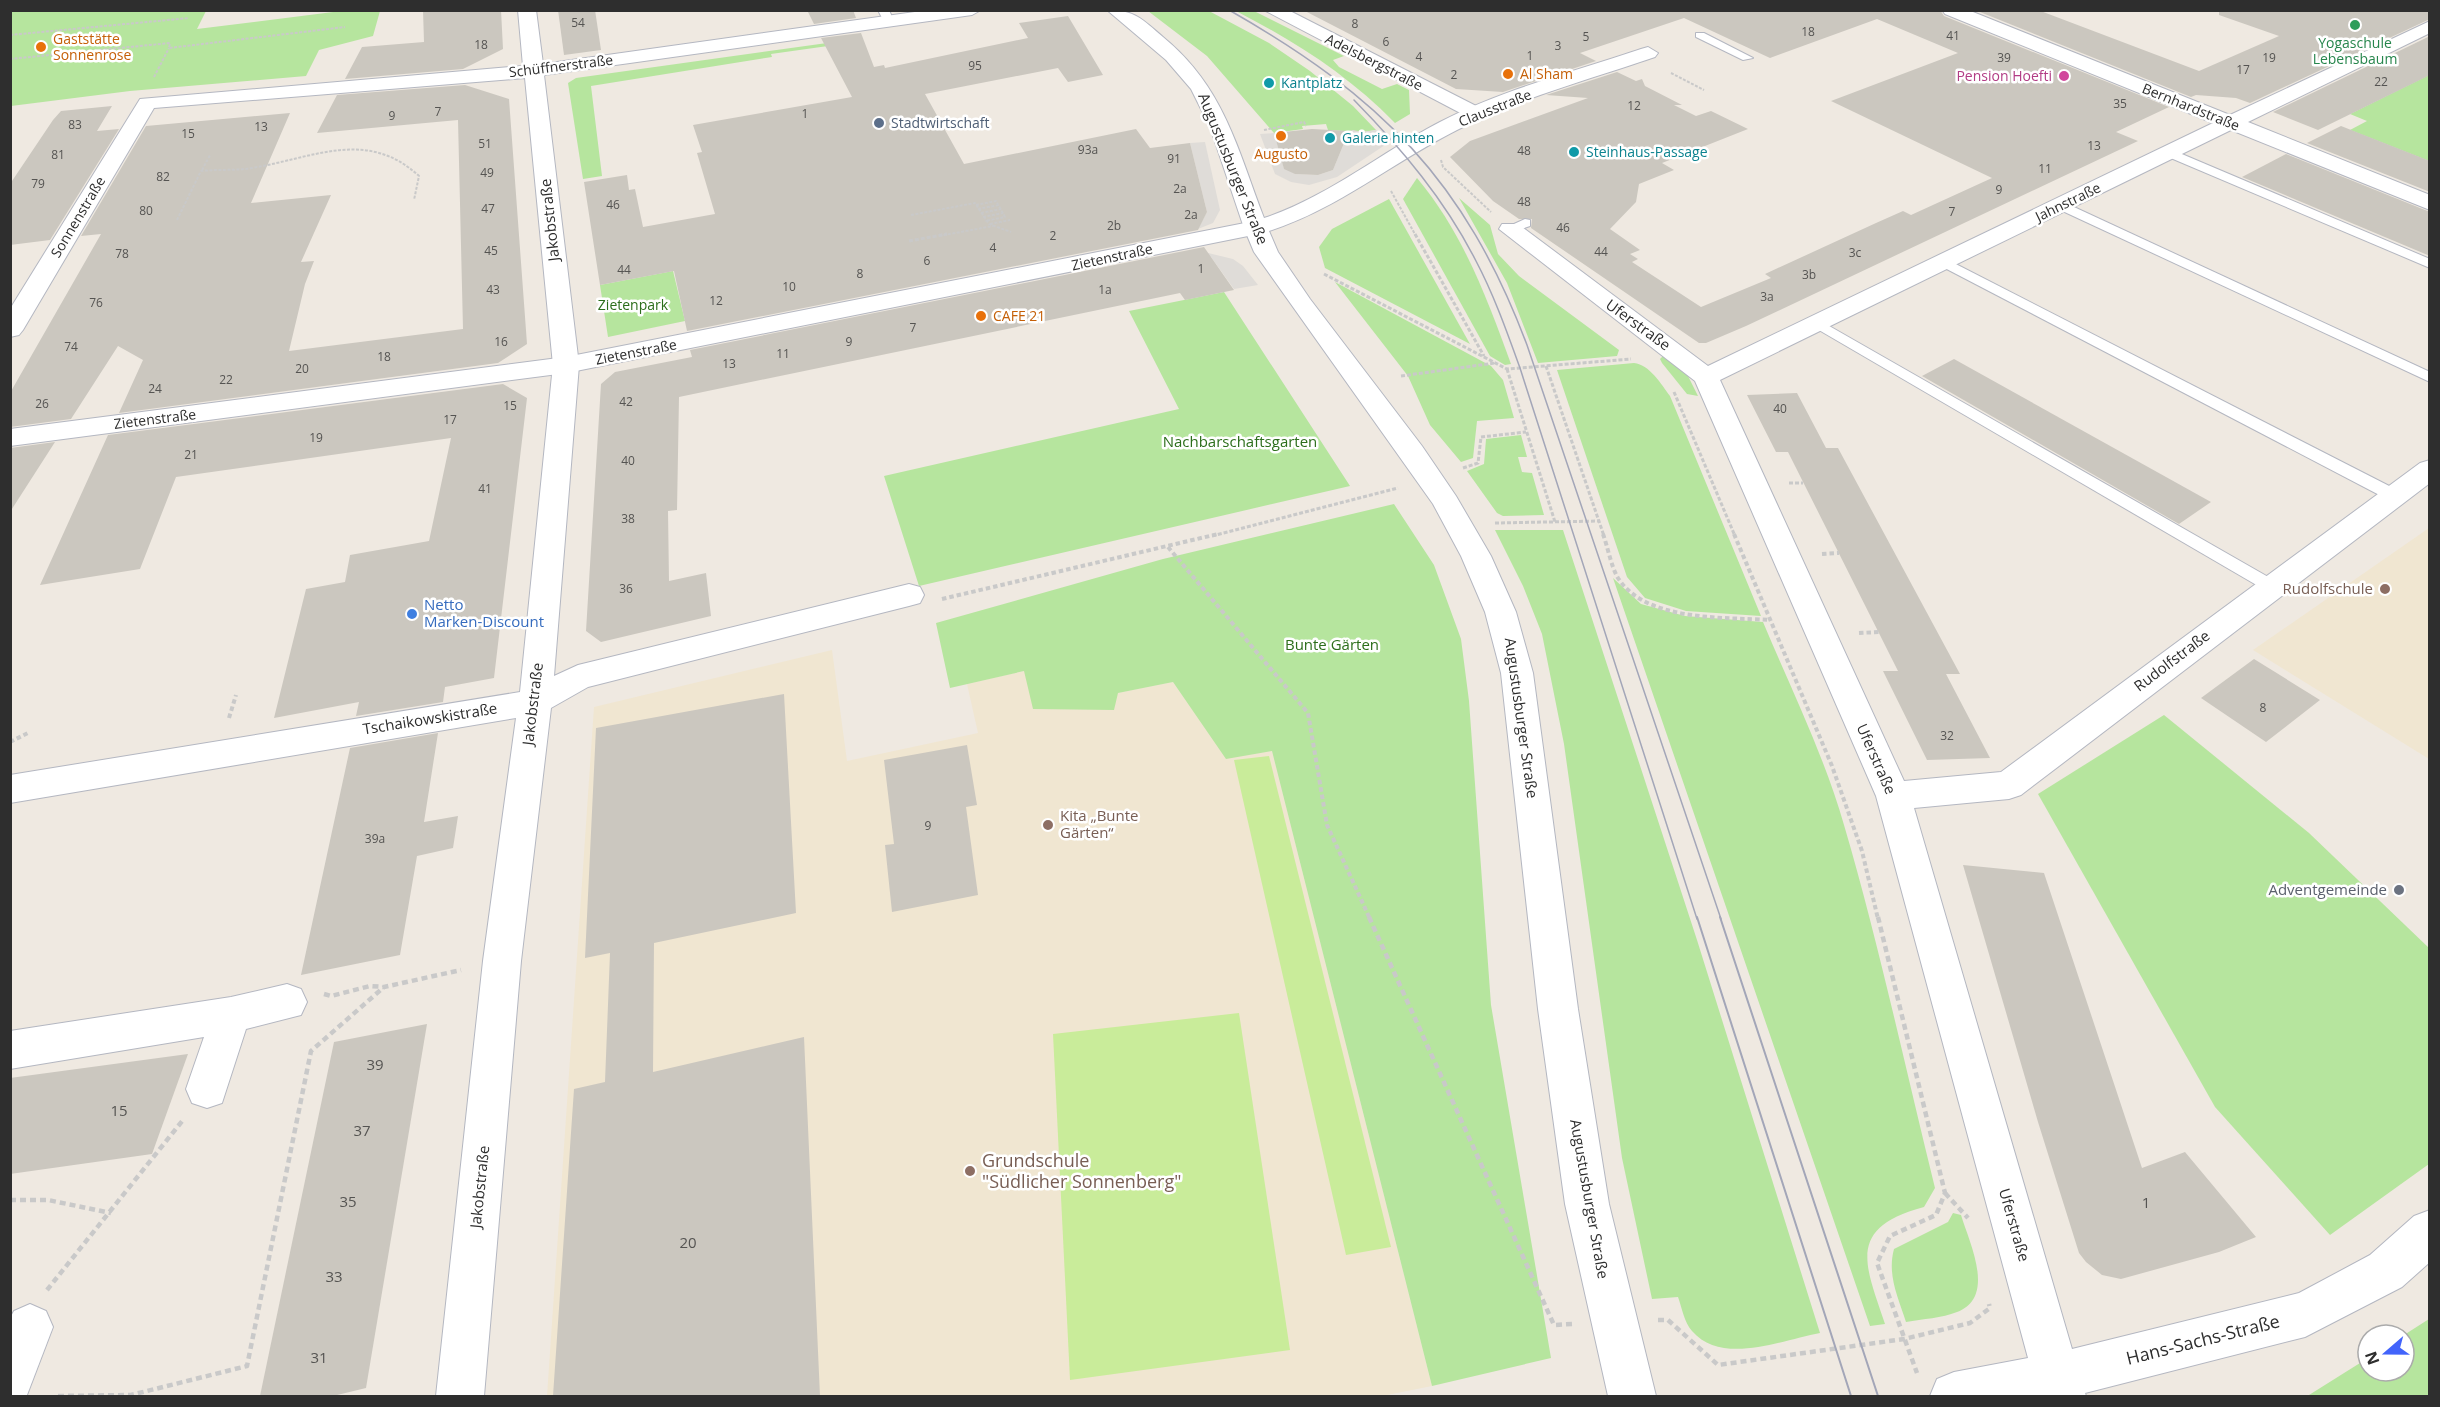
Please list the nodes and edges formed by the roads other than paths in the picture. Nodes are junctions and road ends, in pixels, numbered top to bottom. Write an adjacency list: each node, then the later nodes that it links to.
1 (527, 10): 11 (street, Jakobstraße)
2 (972, 10): 6 (street, Schüffnerstraße)
3 (1116, 10): 19 (street, Augustusburger Straße)
4 (1273, 10): 13 (street, Adelsbergstraße)
5 (1951, 10): 14 (street, Bernhardstraße)
6 (886, 16): 11 (street, Schüffnerstraße)
7 (2430, 26): 14 (street, Jahnstraße)
8 (1700, 35): 10 (lane)
9 (1648, 53): 13 (street, Clausstraße)
10 (1747, 58)
11 (534, 71): 12 (street, Schüffnerstraße); 24 (street, Jakobstraße)
12 (147, 103): 23 (street, Sonnenstraße)
13 (1475, 113): 19 (street, Clausstraße)
14 (2232, 123): 15 (street, Jahnstraße); 16 (street, Bernhardstraße)
15 (2170, 153): 17 (street, Jahnstraße); 21 (lane)
16 (2430, 203)
17 (2061, 205): 20 (street, Jahnstraße); 26 (lane)
18 (1517, 226): 25 (street, Uferstraße)
19 (1255, 228): 24 (street, Zietenstraße); 45 (street, Augustusburger Straße)
20 (1944, 262): 22 (street, Jahnstraße); 29 (lane)
21 (2430, 264)
22 (1817, 323): 25 (street, Jahnstraße); 30 (lane)
23 (10, 330)
24 (566, 365): 27 (street, Zietenstraße); 32 (street, Jakobstraße)
25 (1707, 377): 34 (street, Uferstraße)
26 (2430, 378)
27 (10, 438)
28 (2430, 469): 29 (street, Rudolfstraße)
29 (2393, 495): 30 (street, Rudolfstraße)
30 (2271, 586): 34 (street, Rudolfstraße)
31 (909, 595): 32 (street, Tschaikowskistraße)
32 (535, 702): 33 (street, Tschaikowskistraße); 44 (street, Jakobstraße)
33 (10, 789)
34 (1893, 796): 42 (street, Uferstraße)
35 (303, 997): 36 (street)
36 (231, 1015): 37 (street); 38 (street)
37 (10, 1050)
38 (207, 1089)
39 (2430, 1232): 42 (street, Hans-Sachs-Straße)
40 (30, 1327): 41 (street)
41 (10, 1378)
42 (2059, 1386): 43 (street, Hans-Sachs-Straße)
43 (1936, 1387)
44 (460, 1396)
45 (1632, 1396)

